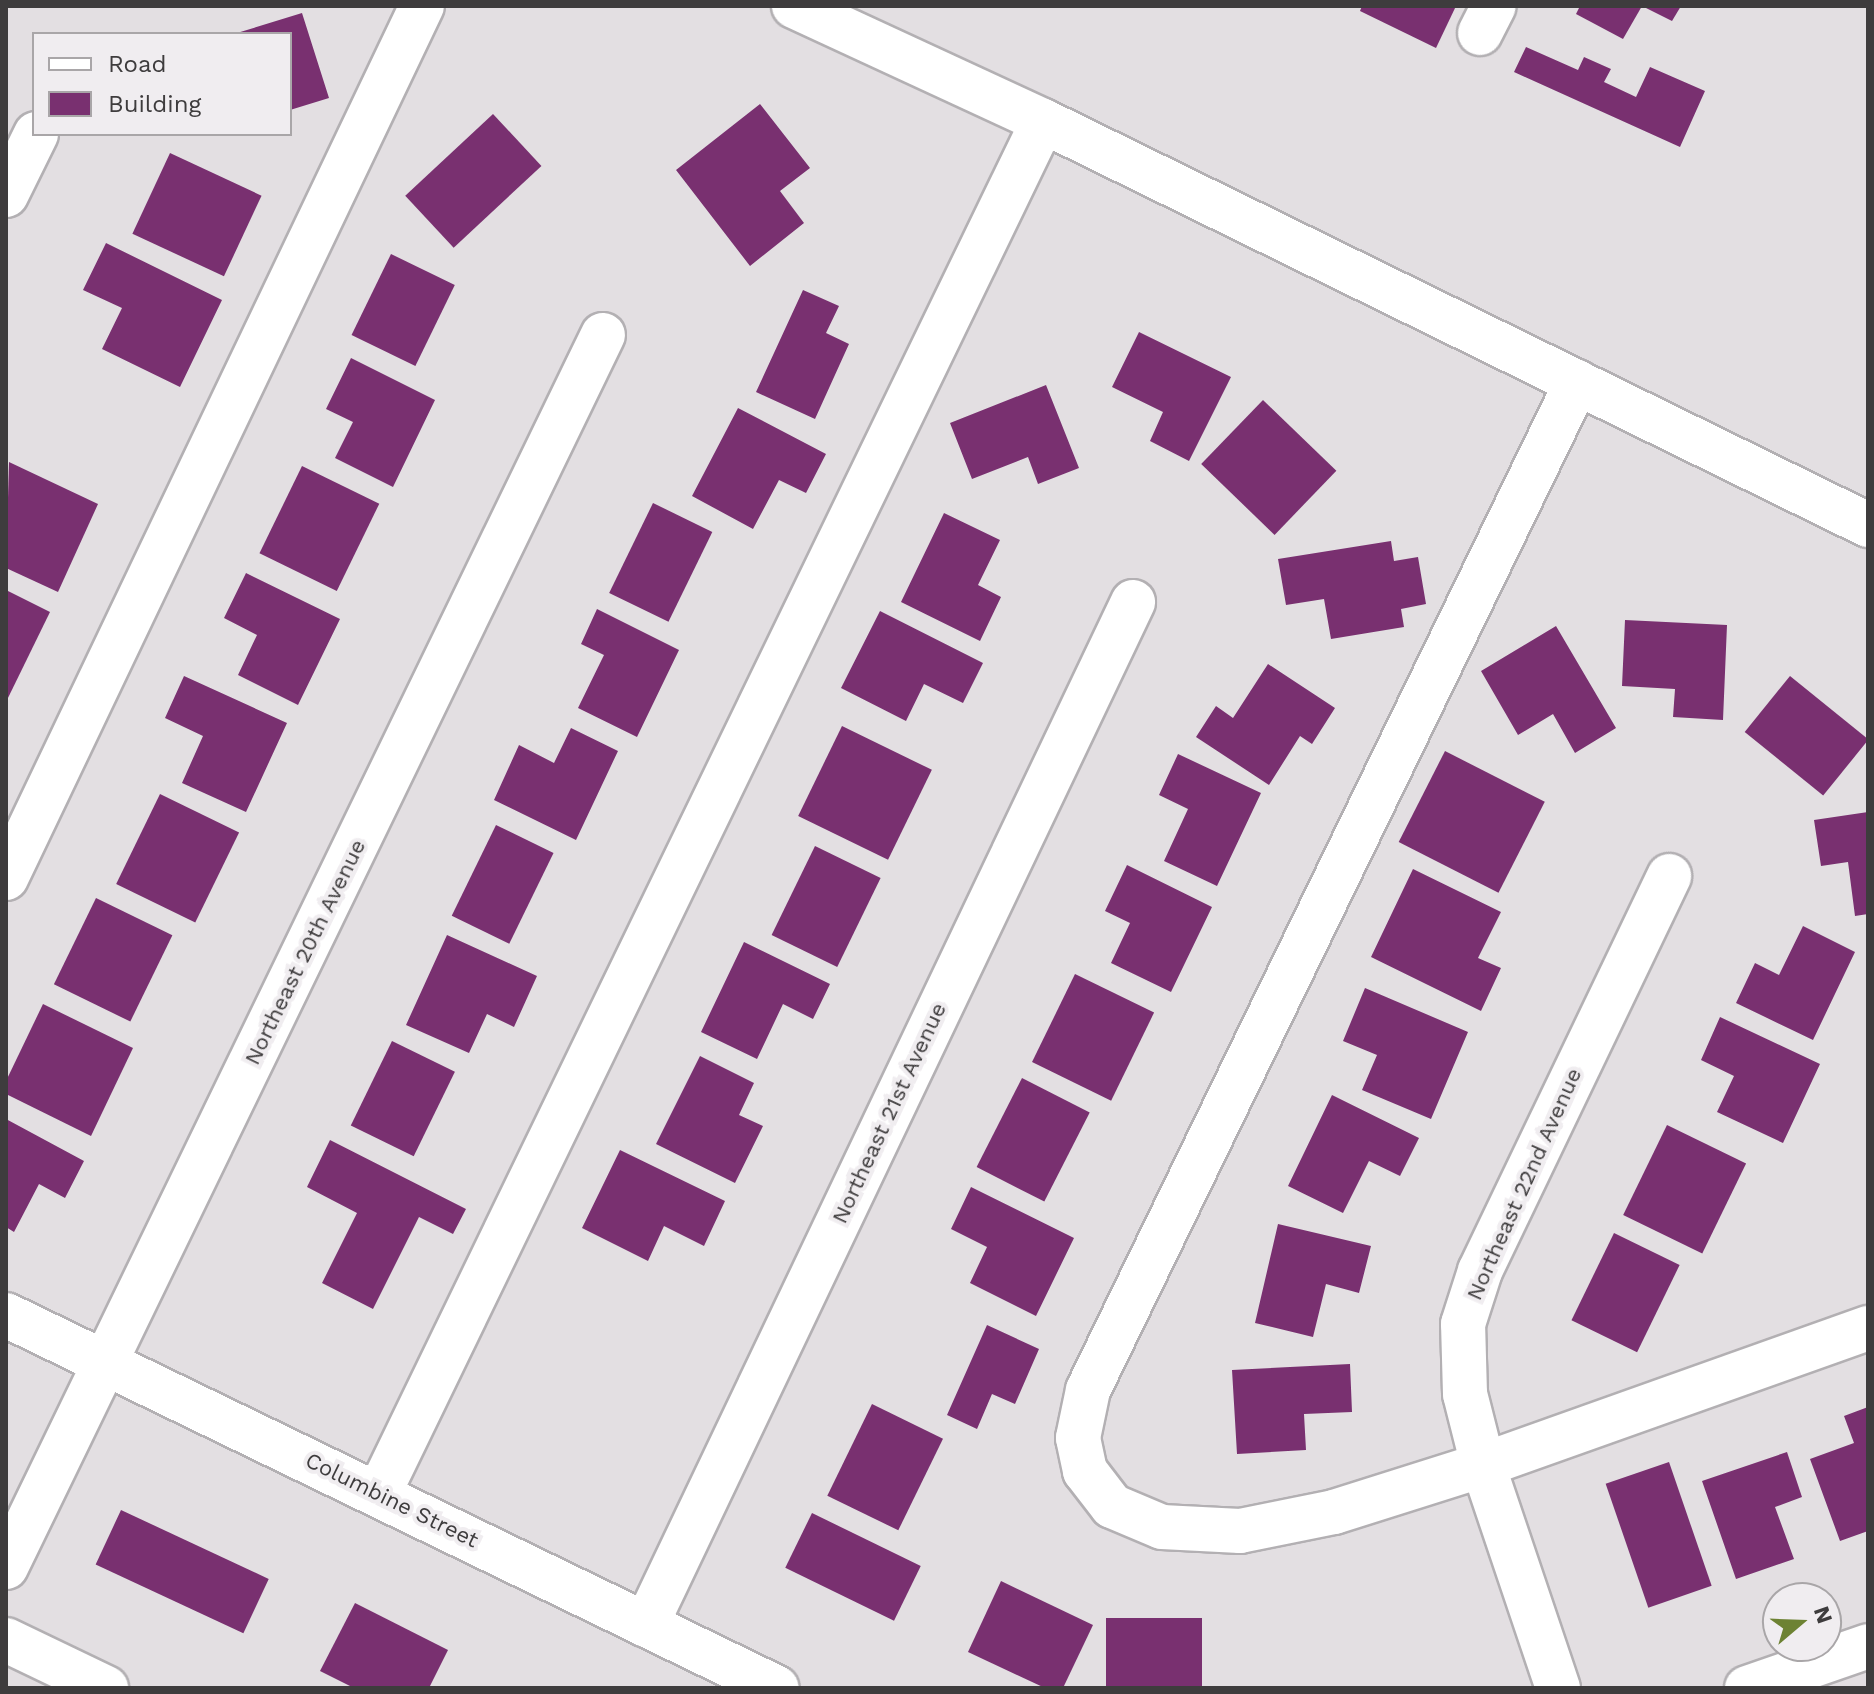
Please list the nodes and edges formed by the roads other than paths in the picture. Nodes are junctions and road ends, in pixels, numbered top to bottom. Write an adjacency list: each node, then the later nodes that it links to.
1 (422, 6): 11 (street)
2 (794, 6): 3 (street)
3 (1043, 121): 7 (street); 16 (street)
4 (35, 136): 5 (street)
5 (6, 195)
6 (603, 335): 14 (street, Northeast 20th Avenue)
7 (1577, 382): 8 (street); 15 (street)
8 (1868, 525)
9 (1133, 602): 18 (street, Northeast 21st Avenue)
10 (1669, 876): 15 (street, Northeast 22nd Avenue)
11 (6, 878)
12 (6, 1315): 14 (street, Columbine Street)
13 (1868, 1328): 15 (street)
14 (106, 1364): 16 (street, Columbine Street); 17 (street, Northeast 20th Avenue)
15 (1483, 1465): 23 (street, Northeast 22nd Avenue)
16 (379, 1493): 18 (street, Columbine Street)
17 (6, 1567)
18 (646, 1625): 22 (street, Columbine Street)
19 (6, 1640): 21 (street)
20 (1868, 1646): 24 (street)
21 (106, 1688)
22 (777, 1688)
23 (1558, 1688)
24 (1747, 1688)

